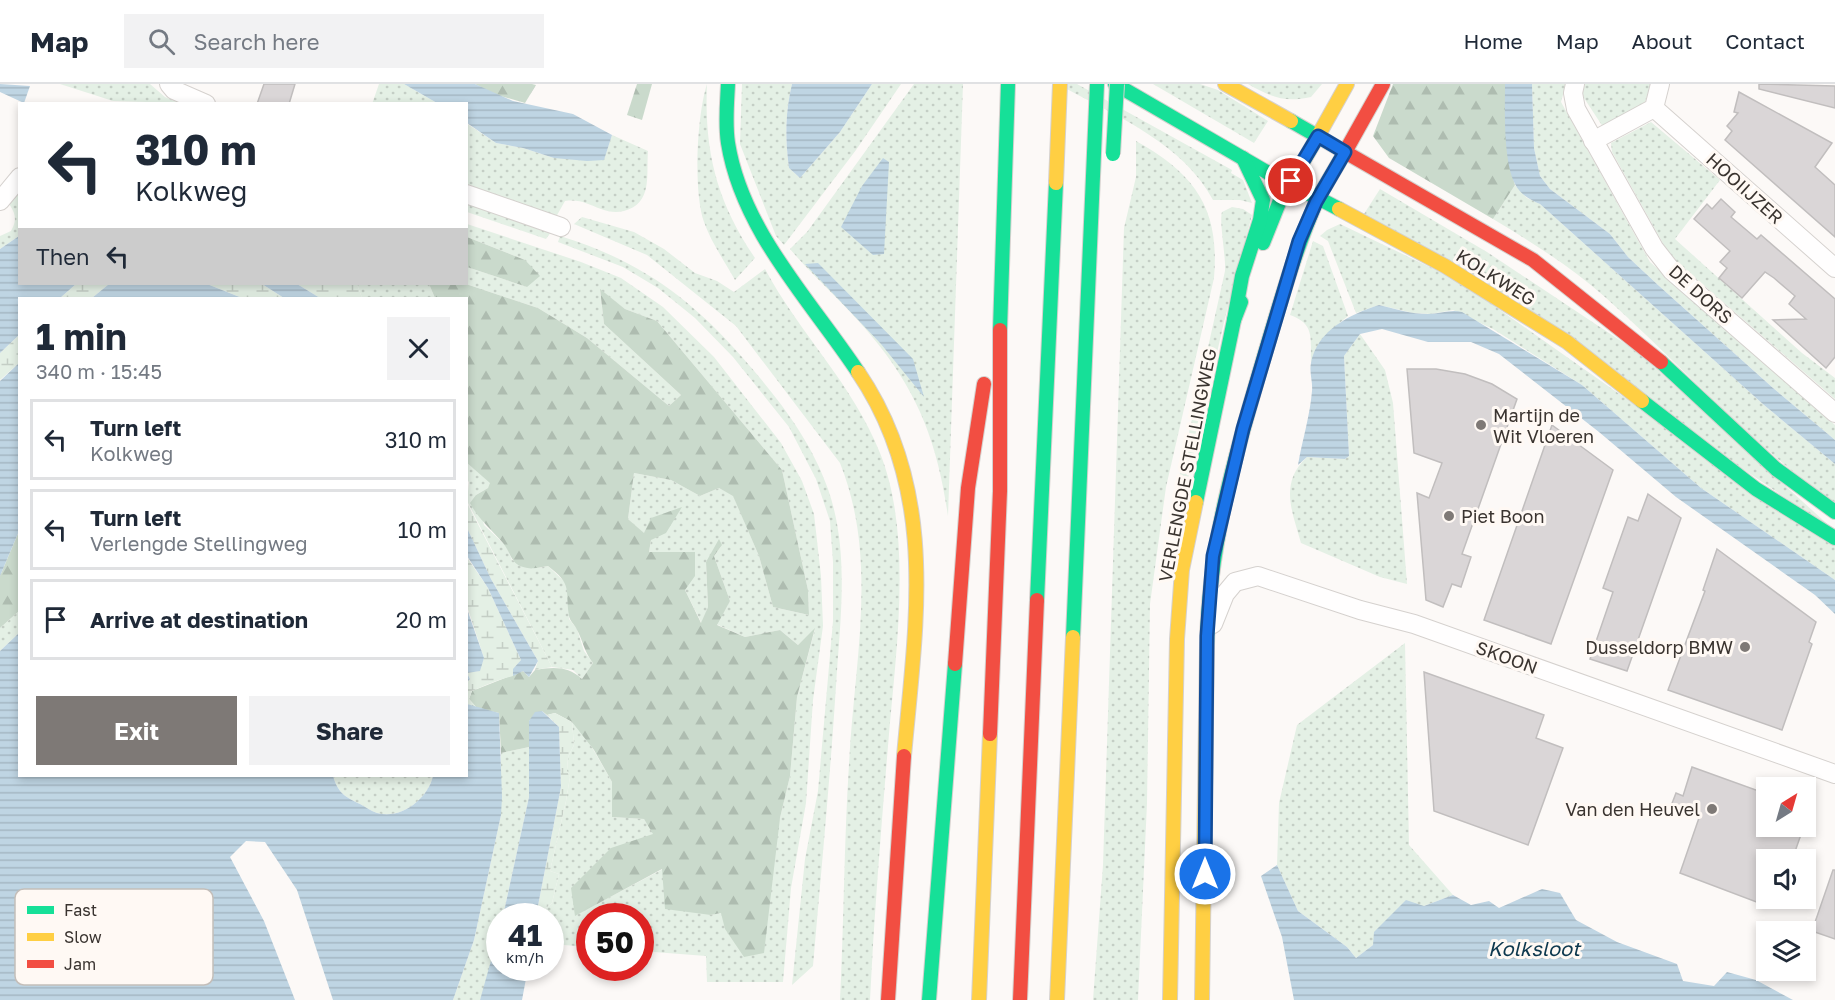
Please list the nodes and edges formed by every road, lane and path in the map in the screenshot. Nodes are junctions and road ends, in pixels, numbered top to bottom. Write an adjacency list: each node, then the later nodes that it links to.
1 (169, 84): 12 (street)
2 (728, 84): 35 (main road)
3 (1060, 84): 38 (main road)
4 (1097, 84): 31 (main road)
5 (1116, 84): 17 (main road, KOLKWEG); 18 (main road, bridge)
6 (1225, 84): 14 (main road, KOLKWEG)
7 (1347, 84): 14 (main road, VERLENGDE STELLINGWEG)
8 (1383, 84): 16 (main road)
9 (1575, 84): 15 (street, DE DORS)
10 (1660, 84): 13 (street)
11 (1008, 89): 26 (main road)
12 (203, 102)
13 (1654, 108): 15 (street); 25 (street, HOOIIJZER)
14 (1318, 136): 16 (main road, KOLKWEG); 20 (main road, VERLENGDE STELLINGWEG)
15 (1593, 141): 29 (street, DE DORS)
16 (1345, 152): 22 (main road); 30 (main road, KOLKWEG)
17 (1242, 156): 20 (main road, KOLKWEG); 27 (main road)
18 (1112, 159)
19 (18, 179): 23 (street)
20 (1289, 185): 22 (main road, KOLKWEG); 27 (main road, VERLENGDE STELLINGWEG)
21 (468, 195): 24 (street)
22 (1318, 198): 32 (main road, KOLKWEG); 33 (main road)
23 (0, 201)
24 (561, 227)
25 (1835, 268)
26 (1000, 272): 36 (main road); 37 (main road)
27 (1234, 320): 40 (main road, VERLENGDE STELLINGWEG)
28 (1098, 404): 31 (main road)
29 (1835, 413)
30 (1835, 512)
31 (1078, 515): 39 (main road)
32 (1835, 538)
33 (1207, 636): 34 (street, SKOON); 41 (main road)
34 (1835, 774)
35 (888, 1000)
36 (929, 1000)
37 (979, 1000)
38 (1020, 1000)
39 (1057, 1000)
40 (1170, 1000)
41 (1202, 1000)

